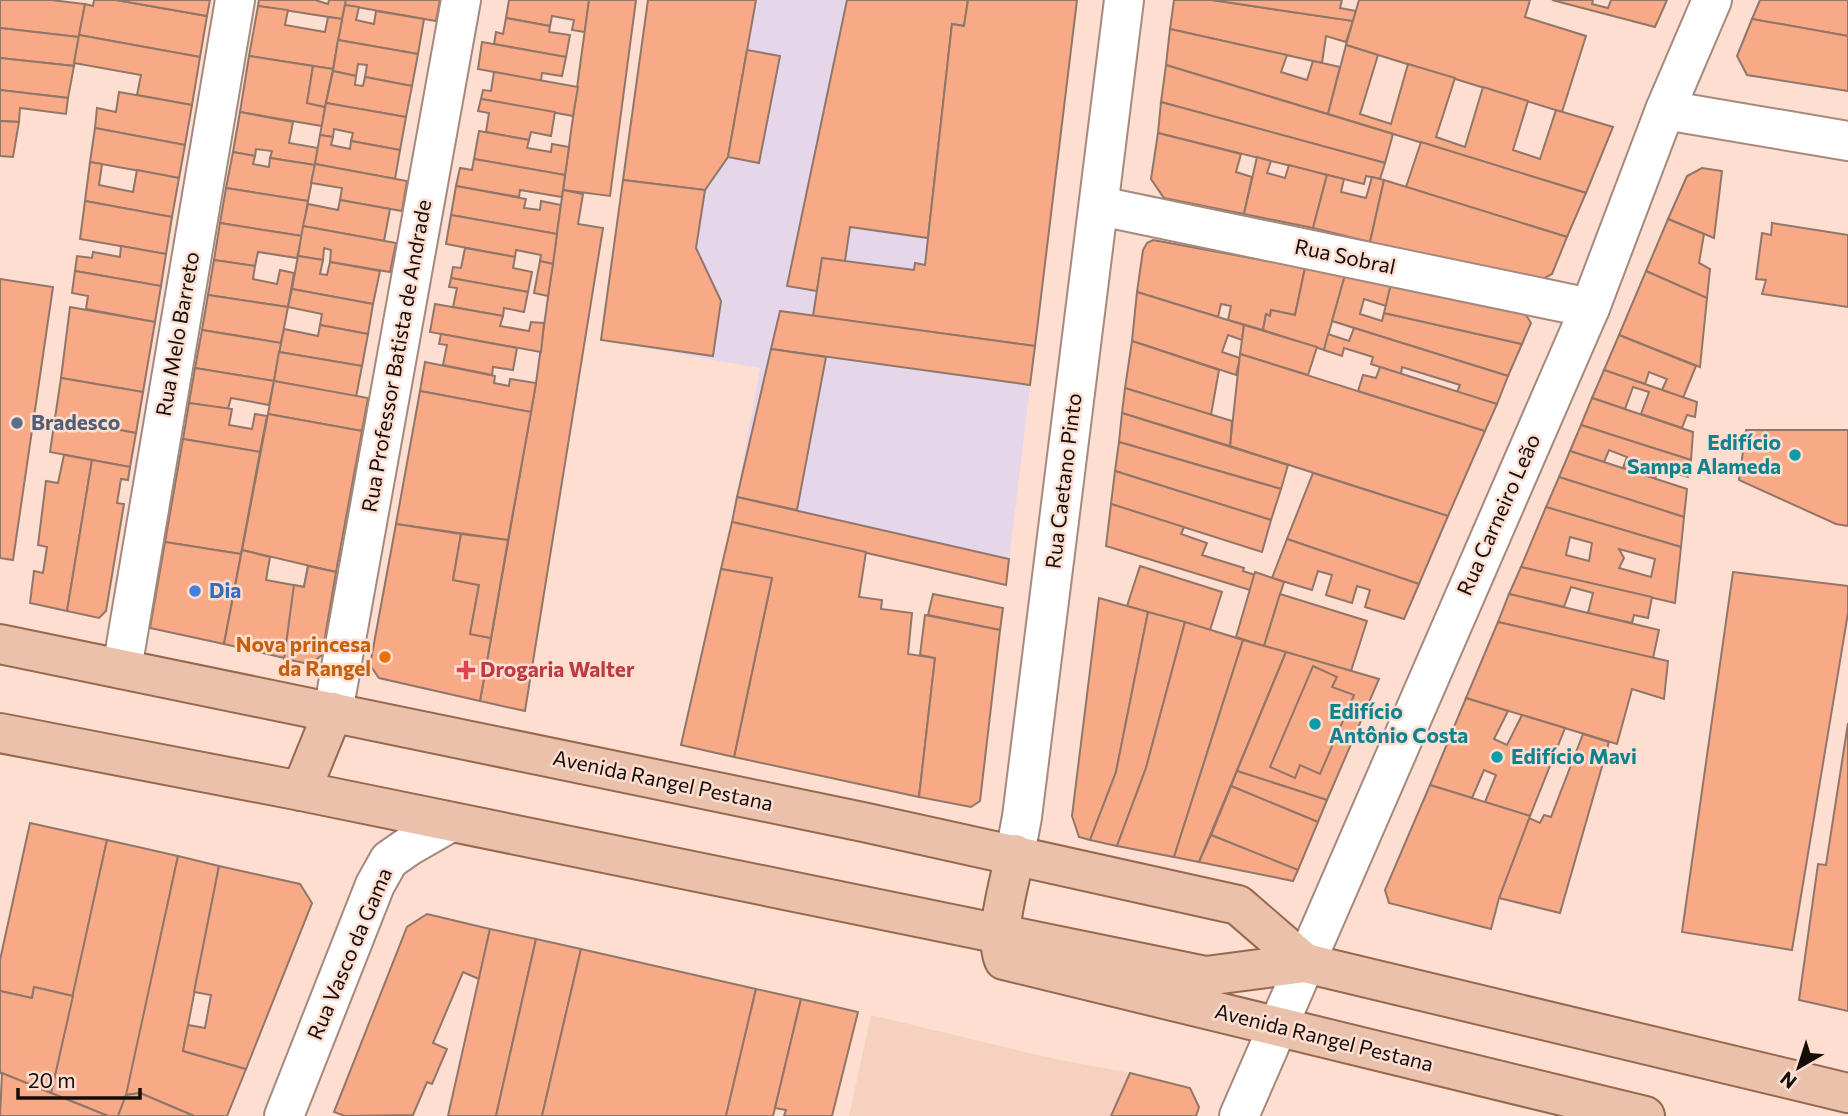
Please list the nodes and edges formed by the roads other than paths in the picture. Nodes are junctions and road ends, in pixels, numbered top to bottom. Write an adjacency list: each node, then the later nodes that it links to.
1 (235, 0): 10 (street, Rua Melo Barreto)
2 (461, 0): 11 (street, Rua Professor Batista de Andrade)
3 (1124, 0): 7 (street, Rua Caetano Pinto)
4 (1712, 0): 5 (street, Rua Carneiro Leão)
5 (1664, 110): 6 (street); 8 (street, Rua Carneiro Leão)
6 (1848, 141)
7 (1100, 206): 8 (street, Rua Sobral); 15 (street, Rua Caetano Pinto)
8 (1590, 308): 17 (street, Rua Carneiro Leão)
9 (0, 644): 10 (main road, Avenida Rangel Pestana)
10 (122, 669): 11 (main road, Avenida Rangel Pestana)
11 (333, 712): 13 (main road); 15 (main road, Avenida Rangel Pestana)
12 (0, 733): 13 (main road, Avenida Rangel Pestana)
13 (301, 790): 14 (main road, Avenida Rangel Pestana)
14 (451, 822): 16 (main road, Avenida Rangel Pestana); 21 (street, Rua Vasco da Gama)
15 (1015, 855): 16 (main road, Rua Caetano Pinto); 17 (main road, Avenida Rangel Pestana)
16 (1002, 947): 18 (main road, Avenida Rangel Pestana); 19 (main road, Avenida Rangel Pestana)
17 (1305, 963): 18 (main road, Avenida Rangel Pestana); 19 (street, Rua Carneiro Leão); 20 (main road, Avenida Rangel Pestana)
18 (1206, 976): 19 (main road)
19 (1277, 1027): 22 (street, Rua Carneiro Leão); 23 (main road, Avenida Rangel Pestana)
20 (1848, 1093)
21 (284, 1116)
22 (1239, 1116)
23 (1645, 1116)

